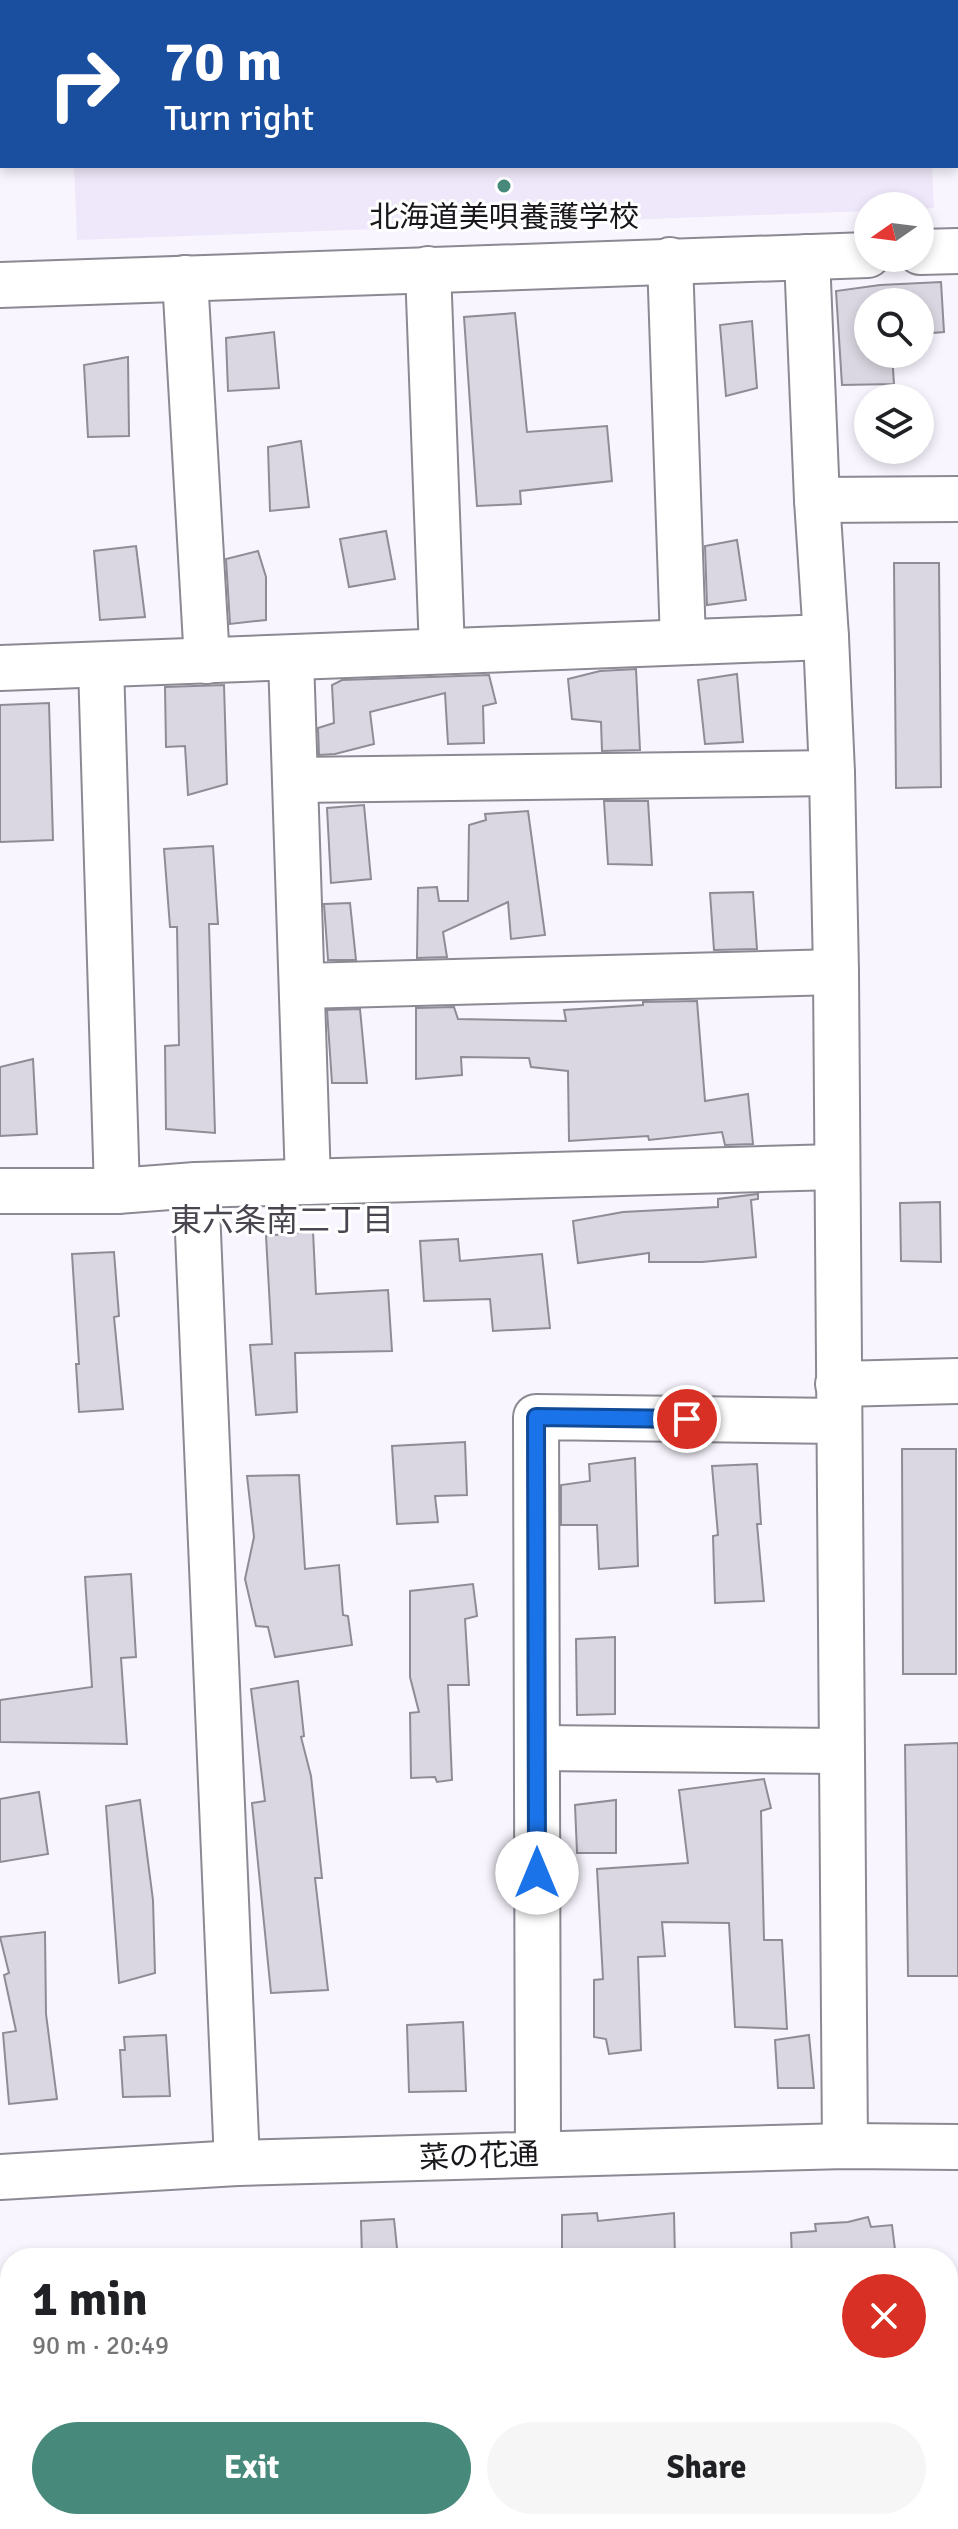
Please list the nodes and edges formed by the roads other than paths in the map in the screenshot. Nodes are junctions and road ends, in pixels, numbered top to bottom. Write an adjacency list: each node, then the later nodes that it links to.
1 (958, 251): 2 (street)
2 (934, 252)
3 (854, 255): 4 (street)
4 (807, 257): 5 (street); 10 (street)
5 (670, 260): 6 (street); 12 (street)
6 (428, 269): 7 (street); 13 (street)
7 (185, 278): 8 (street); 15 (street)
8 (0, 285)
9 (958, 499): 10 (street)
10 (817, 500): 11 (street)
11 (826, 637): 12 (street); 18 (street)
12 (683, 641): 13 (street)
13 (442, 651): 14 (street)
14 (291, 658): 15 (street); 19 (street)
15 (207, 661): 16 (street)
16 (101, 665): 17 (street); 26 (street)
17 (0, 668)
18 (832, 773): 19 (street); 20 (street)
19 (295, 780): 21 (street)
20 (836, 972): 21 (street); 22 (street)
21 (302, 986): 23 (street)
22 (836, 1167): 23 (street); 28 (street)
23 (308, 1182): 24 (street)
24 (196, 1185): 26 (street); 34 (street)
25 (0, 1191): 26 (street)
26 (117, 1191)
27 (958, 1381): 28 (street)
28 (839, 1402): 29 (street); 30 (street)
29 (537, 1748): 30 (street); 33 (street)
30 (841, 1751): 31 (street)
31 (845, 2146): 32 (street, 菜の花通); 33 (street, 菜の花通)
32 (958, 2147)
33 (538, 2154): 34 (street, 菜の花通)
34 (237, 2163): 35 (street, 菜の花通)
35 (0, 2177)

